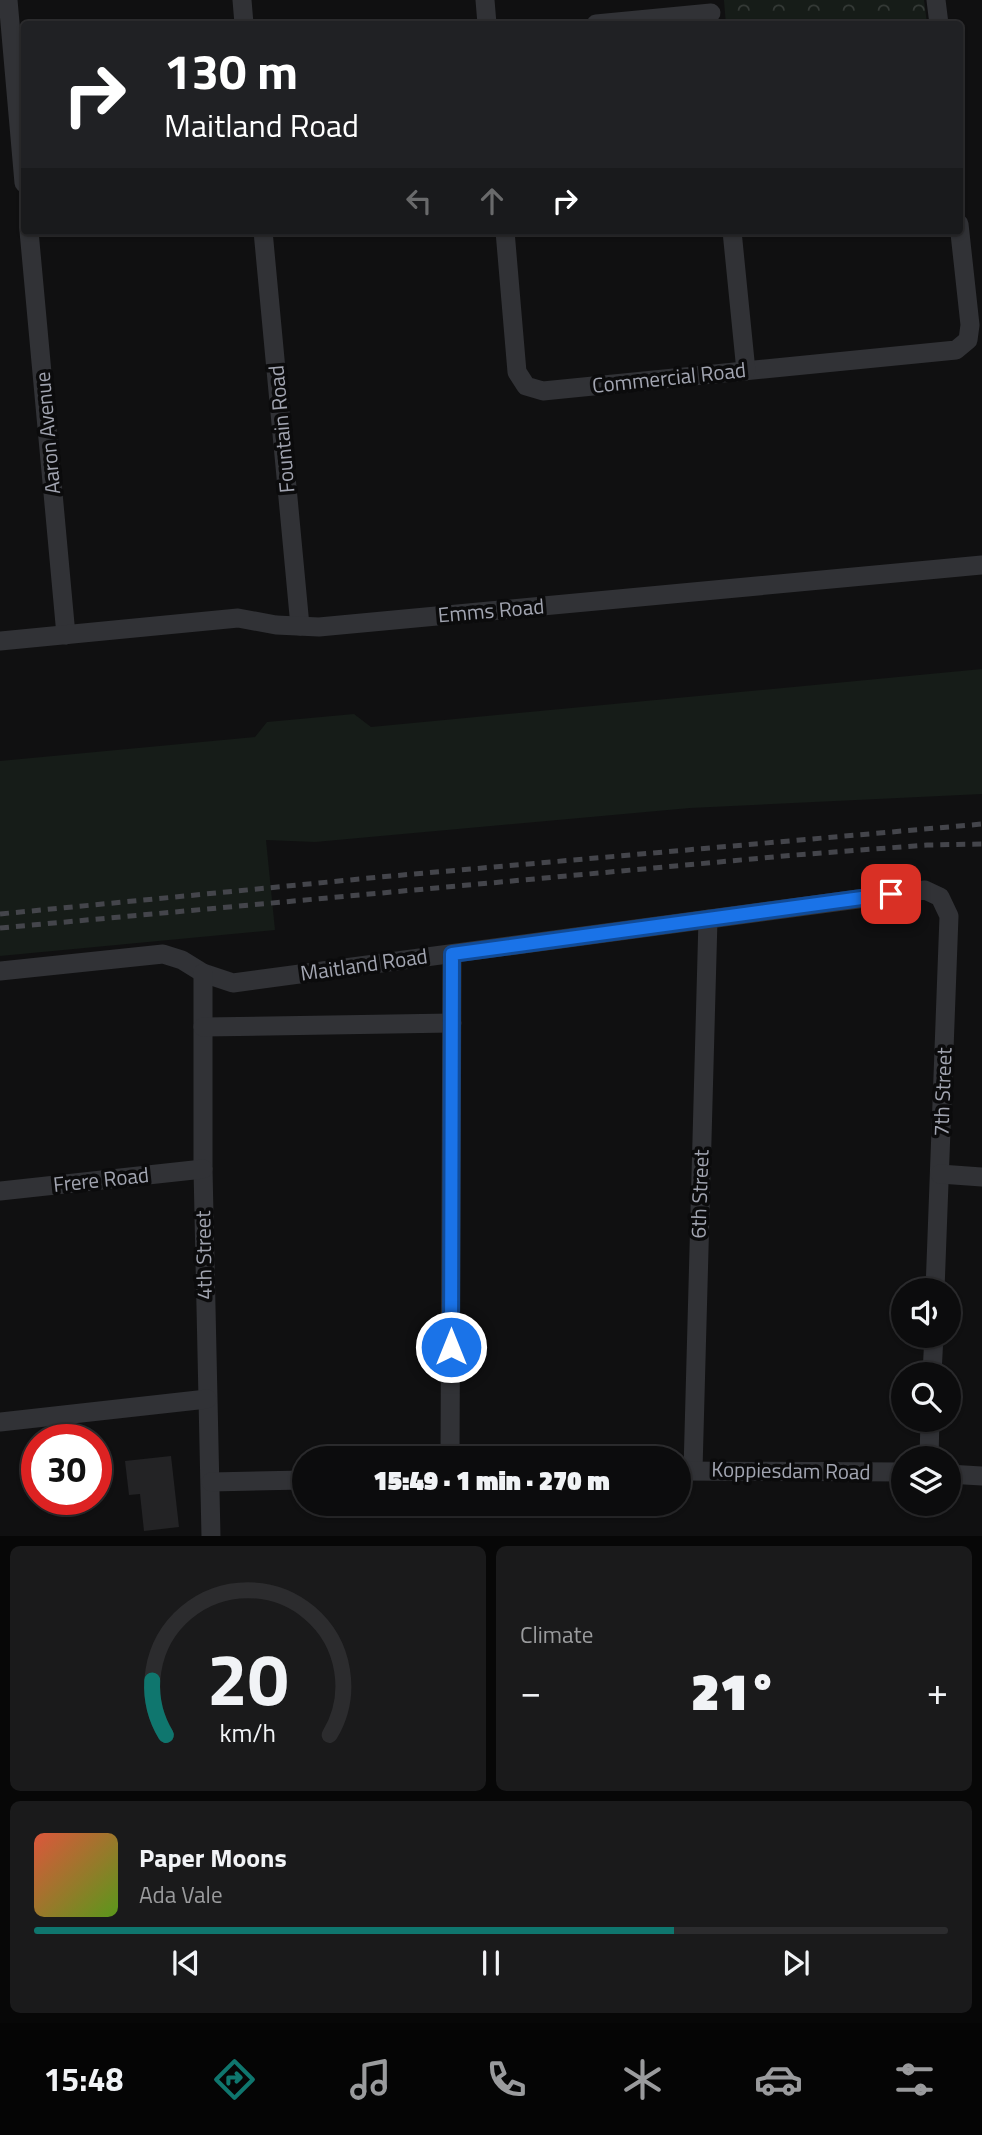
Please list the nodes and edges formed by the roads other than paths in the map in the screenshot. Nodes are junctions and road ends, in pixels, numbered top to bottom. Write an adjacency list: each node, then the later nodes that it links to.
1 (8, 0): 10 (street)
2 (242, 0): 6 (street)
3 (485, 0): 7 (street)
4 (936, 0): 9 (street)
5 (710, 12): 8 (street)
6 (244, 21)
7 (487, 21)
8 (624, 21)
9 (939, 21)
10 (21, 149)
11 (29, 235): 19 (street, Aaron Avenue)
12 (263, 235): 18 (street, Fountain Road)
13 (505, 235): 16 (street, Commercial Road)
14 (732, 235): 16 (street)
15 (960, 235): 16 (street, Commercial Road)
16 (746, 371)
17 (982, 565): 18 (street, Emms Road)
18 (300, 626): 19 (street, Emms Road)
19 (66, 635): 20 (street, Emms Road)
20 (0, 641)
21 (940, 897): 22 (street, Maitland Road); 29 (street, 7th Street)
22 (708, 919): 23 (street, Maitland Road); 36 (street, 6th Street)
23 (452, 954): 25 (street, Maitland Road); 26 (street)
24 (0, 971): 25 (street, Maitland Road)
25 (203, 973): 27 (street, 4th Street)
26 (452, 1023): 27 (street); 35 (street)
27 (203, 1027): 28 (street, 4th Street)
28 (203, 1169): 31 (street, Frere Road); 33 (street, 4th Street)
29 (940, 1174): 30 (street); 32 (street, 7th Street)
30 (982, 1177)
31 (0, 1191)
32 (936, 1278)
33 (207, 1399): 34 (street); 42 (street, 4th Street)
34 (0, 1422)
35 (450, 1446)
36 (687, 1446)
37 (691, 1470): 38 (street, Koppiesdam Road)
38 (891, 1472)
39 (961, 1475): 40 (street)
40 (982, 1476)
41 (292, 1480): 42 (street)
42 (211, 1482): 43 (street, 4th Street)
43 (211, 1536)

